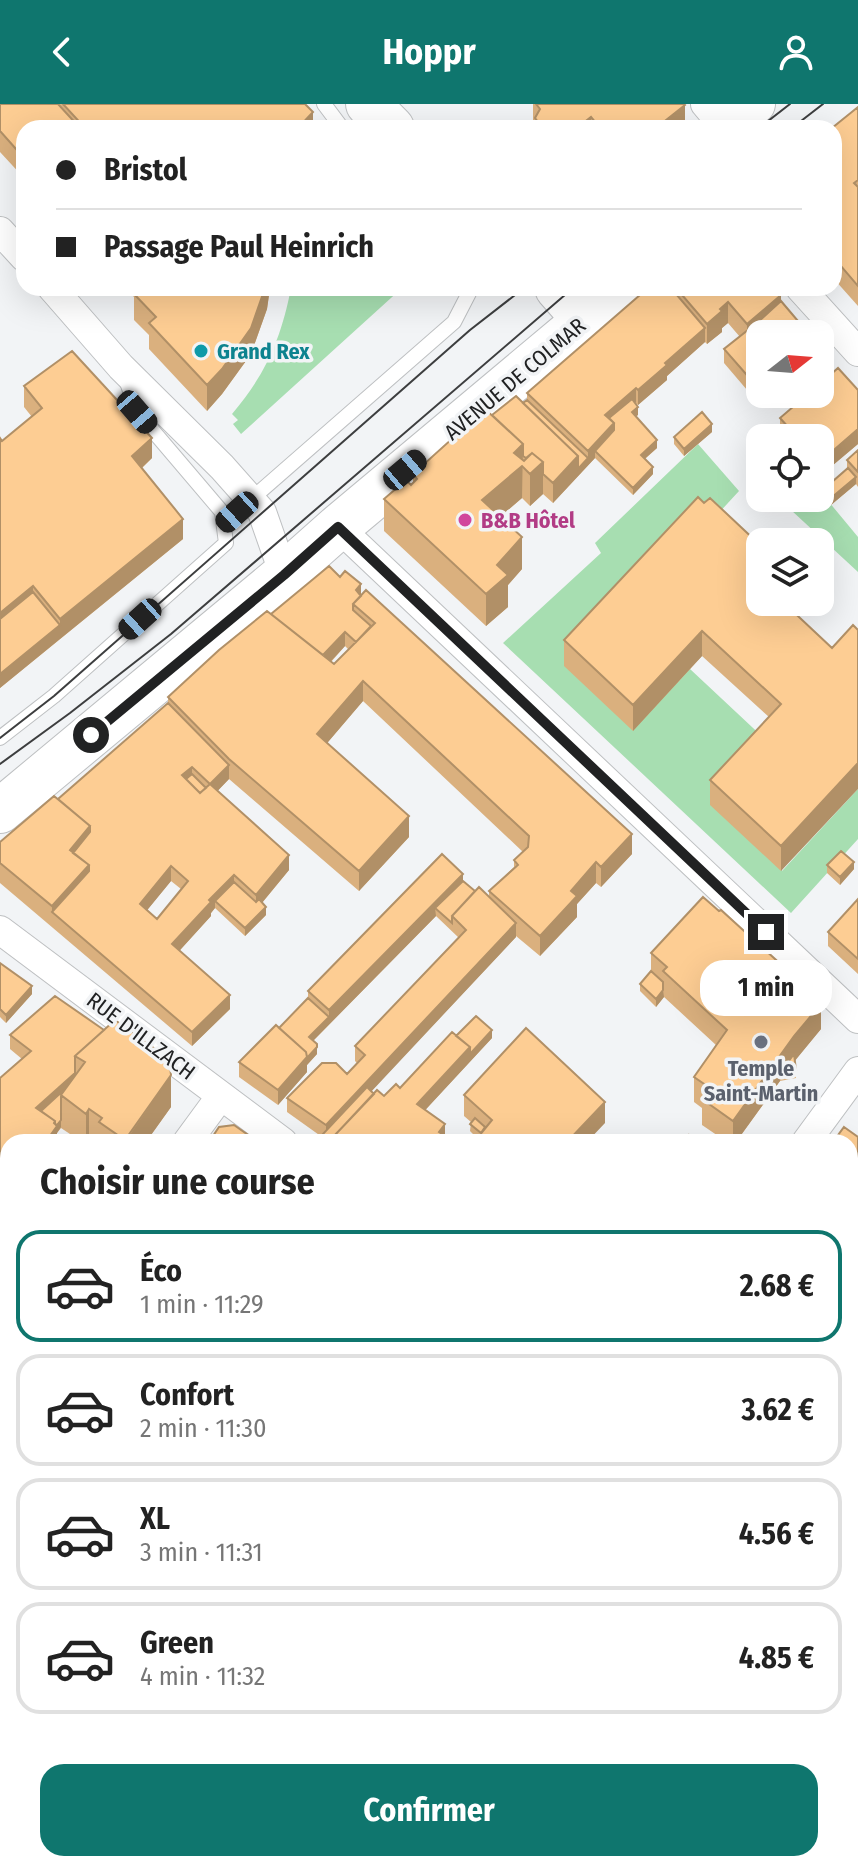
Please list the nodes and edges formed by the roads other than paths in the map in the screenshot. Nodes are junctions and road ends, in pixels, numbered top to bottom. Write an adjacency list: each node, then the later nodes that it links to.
1 (368, 104): 4 (main road)
2 (705, 104): 5 (street)
3 (755, 104): 6 (main road)
4 (384, 120)
5 (718, 120)
6 (735, 120)
7 (0, 231): 8 (street)
8 (16, 248)
9 (59, 296): 15 (street)
10 (467, 296): 16 (lane)
11 (598, 296): 13 (main road, AVENUE DE COLMAR)
12 (807, 296): 14 (street)
13 (571, 304): 18 (main road, AVENUE DE COLMAR)
14 (858, 352)
15 (121, 367): 16 (street); 17 (lane)
16 (250, 500): 17 (lane); 19 (street)
17 (224, 523): 20 (lane)
18 (338, 527): 19 (main road, AVENUE DE COLMAR); 23 (street)
19 (284, 575): 21 (main road, AVENUE DE COLMAR)
20 (0, 738)
21 (0, 811)
22 (0, 930): 25 (street, RUE D'ILLZACH)
23 (858, 1019)
24 (858, 1071): 28 (street)
25 (220, 1097): 26 (street); 27 (street, RUE D'ILLZACH)
26 (193, 1134)
27 (272, 1134)
28 (812, 1134)

